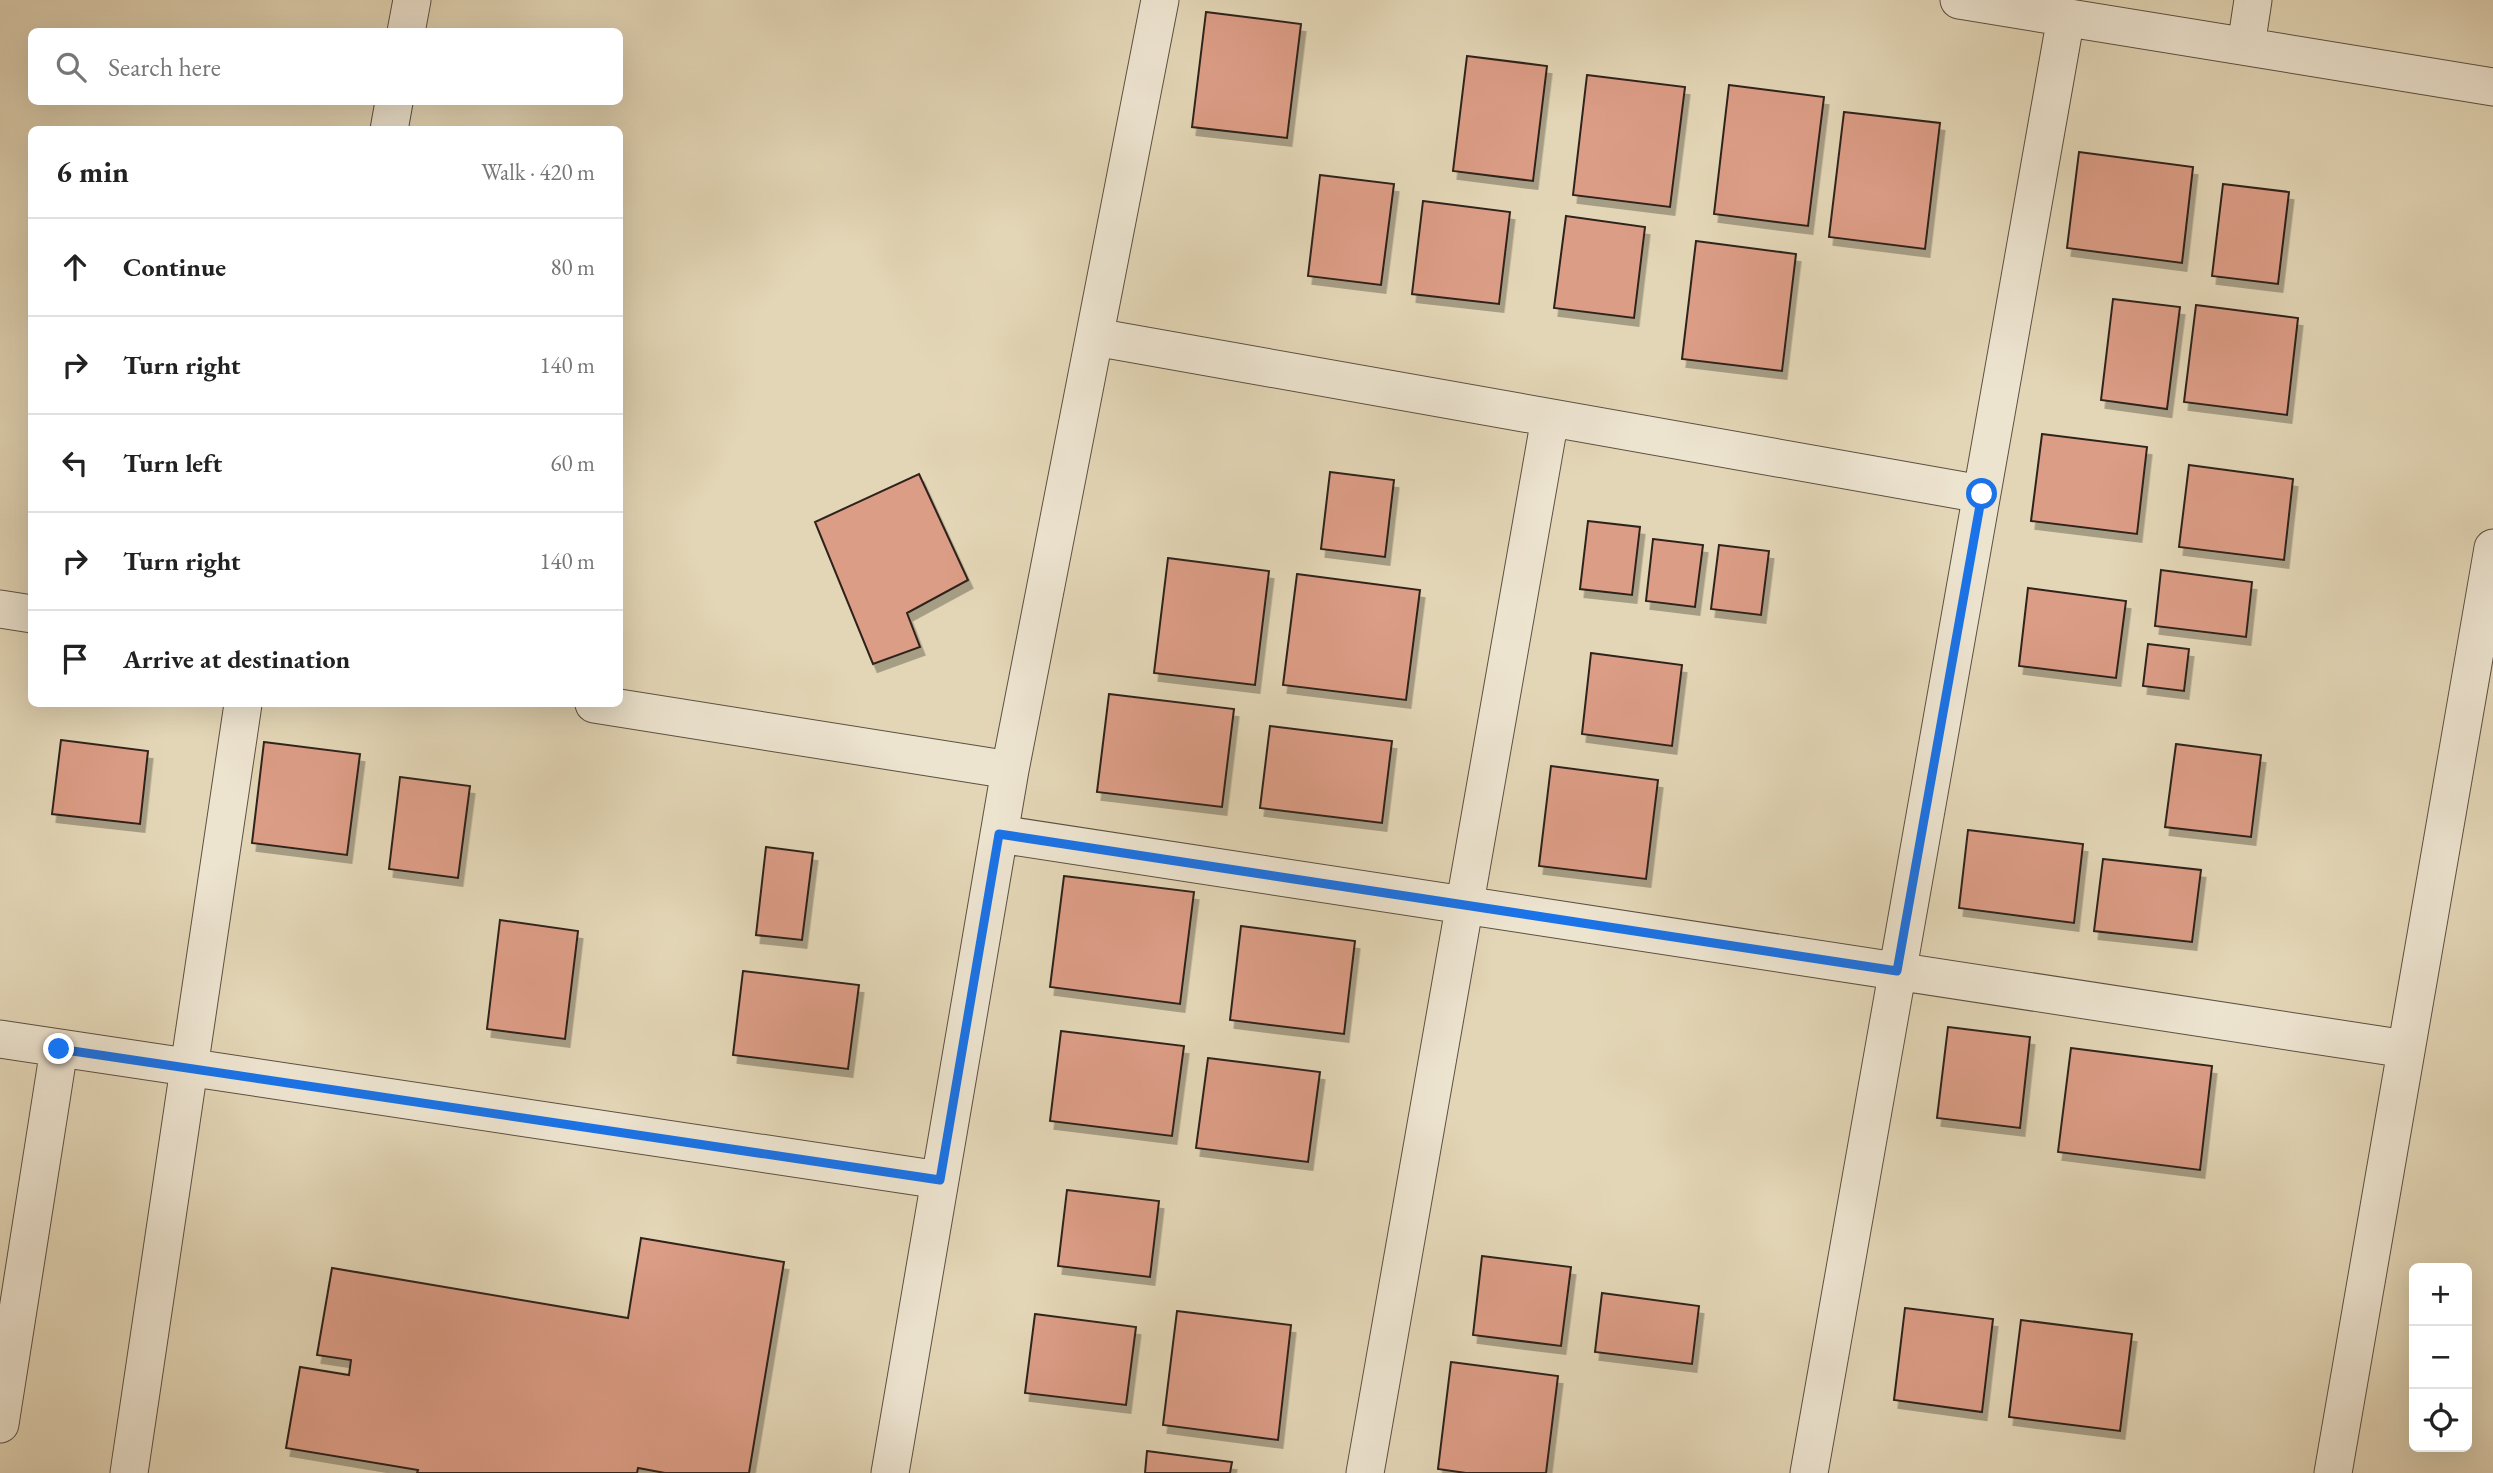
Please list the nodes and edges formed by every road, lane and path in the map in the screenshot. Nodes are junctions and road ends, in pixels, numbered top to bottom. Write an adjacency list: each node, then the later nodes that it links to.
1 (412, 0): 6 (street)
2 (1160, 0): 11 (street)
3 (1959, 0): 5 (street)
4 (2253, 0): 7 (street)
5 (2066, 17): 7 (street); 13 (street)
6 (407, 28)
7 (2246, 46): 8 (street)
8 (2493, 87)
9 (393, 105): 10 (street)
10 (390, 126)
11 (1095, 337): 12 (street); 20 (street)
12 (1550, 418): 13 (street); 22 (street)
13 (1982, 494): 23 (street)
14 (2493, 548): 17 (street)
15 (0, 609): 16 (street)
16 (28, 613)
17 (2486, 630): 26 (street)
18 (243, 707): 27 (street)
19 (613, 707): 20 (street)
20 (1010, 770): 21 (street)
21 (999, 834): 22 (street); 28 (street)
22 (1465, 904): 23 (street); 32 (street)
23 (1897, 971): 26 (street); 33 (street)
24 (0, 1039): 25 (street)
25 (59, 1049): 27 (street); 29 (street)
26 (2406, 1049): 34 (street)
27 (190, 1068): 28 (street); 30 (street)
28 (940, 1180): 31 (street)
29 (0, 1424)
30 (129, 1473)
31 (890, 1473)
32 (1365, 1473)
33 (1809, 1473)
34 (2333, 1473)

